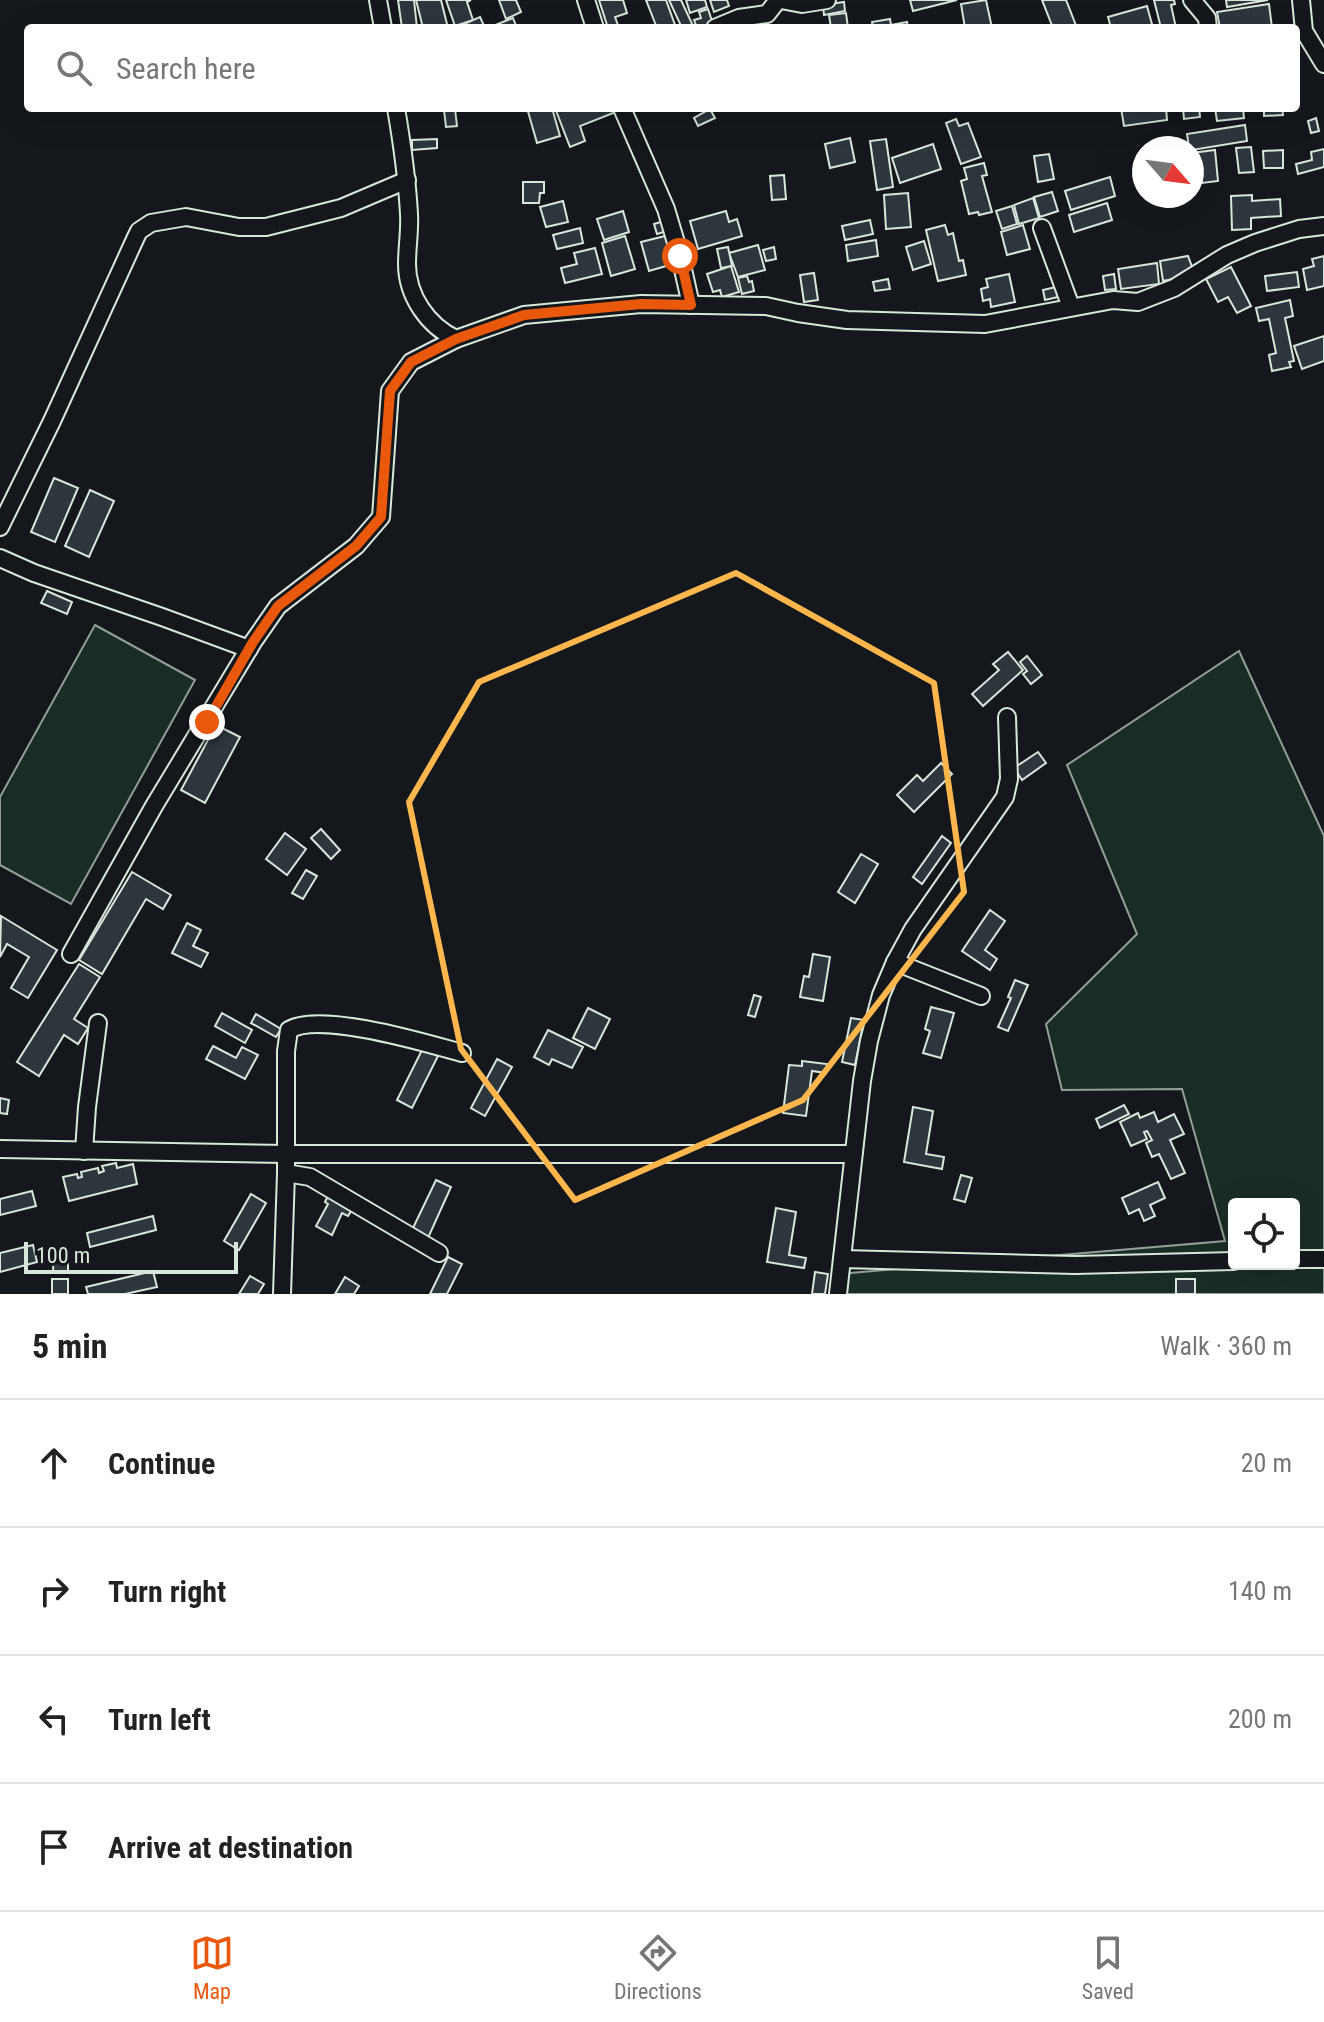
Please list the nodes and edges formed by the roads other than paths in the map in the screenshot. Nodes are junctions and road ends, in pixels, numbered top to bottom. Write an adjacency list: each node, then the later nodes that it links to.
1 (378, 0): 7 (street)
2 (586, 0): 8 (street)
3 (780, 0): 4 (street); 9 (street)
4 (827, 0)
5 (1192, 0): 10 (street)
6 (1301, 0): 11 (street)
7 (382, 24)
8 (594, 24)
9 (725, 24)
10 (1208, 24)
11 (1300, 32): 12 (street)
12 (1324, 64)
13 (397, 112): 15 (street)
14 (624, 112): 18 (street)
15 (407, 180): 20 (street); 21 (street)
16 (1324, 226): 19 (street)
17 (1042, 228): 19 (street)
18 (691, 305): 19 (street); 20 (street)
19 (1071, 307)
20 (456, 339): 23 (street)
21 (0, 527)
22 (0, 558): 23 (street)
23 (249, 649): 25 (street)
24 (1007, 717): 26 (street)
25 (71, 954)
26 (895, 962): 27 (street); 33 (street)
27 (981, 996)
28 (98, 1023): 31 (street)
29 (462, 1053): 32 (street)
30 (0, 1149): 31 (street)
31 (84, 1151): 32 (street)
32 (286, 1154): 33 (street); 34 (street)
33 (853, 1154): 36 (street)
34 (286, 1173): 35 (street); 40 (street)
35 (439, 1253)
36 (842, 1259): 39 (street); 41 (street)
37 (1300, 1259): 38 (street)
38 (1324, 1259)
39 (1228, 1261)
40 (282, 1294)
41 (838, 1294)

